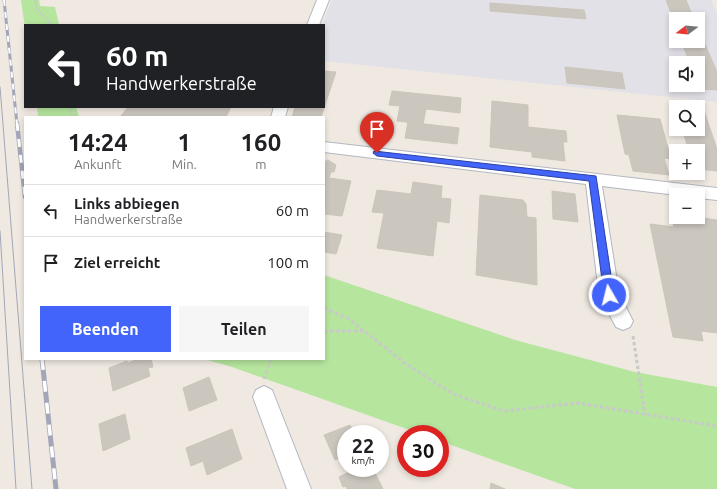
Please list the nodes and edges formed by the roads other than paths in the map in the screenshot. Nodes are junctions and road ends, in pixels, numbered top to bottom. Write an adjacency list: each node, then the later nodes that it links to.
1 (323, 0): 2 (street)
2 (313, 24)
3 (325, 147): 4 (street)
4 (593, 178): 5 (street); 6 (street)
5 (717, 194)
6 (628, 328)
7 (264, 397): 8 (street)
8 (299, 489)

